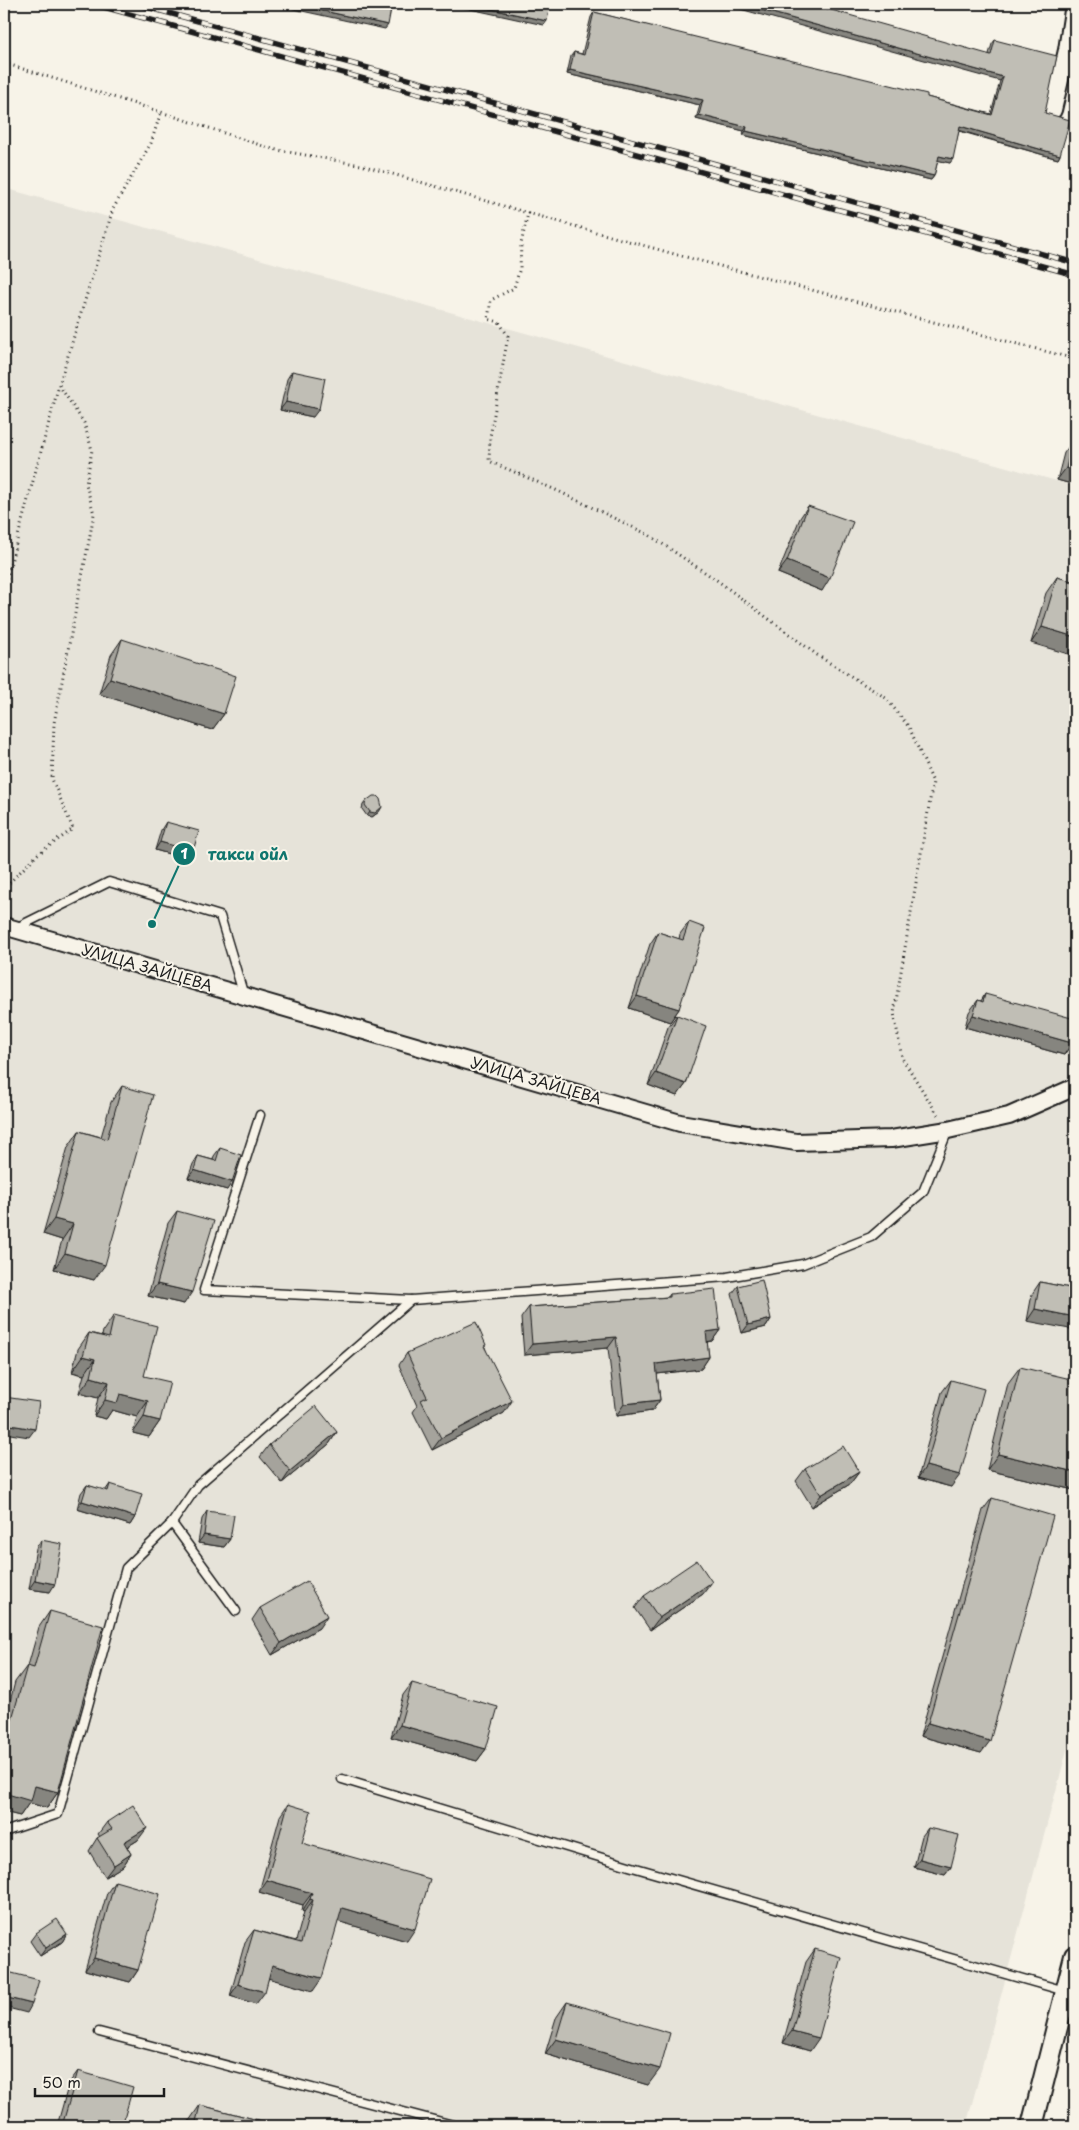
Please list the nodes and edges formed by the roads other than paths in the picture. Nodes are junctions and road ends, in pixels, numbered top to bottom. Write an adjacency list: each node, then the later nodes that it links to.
1 (1074, 4): 2 (street)
2 (1053, 110)
3 (9, 927): 4 (street, УЛИЦА ЗАЙЦЕВА); 4 (lane)
4 (244, 996): 7 (street, УЛИЦА ЗАЙЦЕВА)
5 (1075, 1087): 7 (street, УЛИЦА ЗАЙЦЕВА)
6 (260, 1116): 8 (lane)
7 (948, 1130): 8 (lane)
8 (411, 1300): 9 (lane)
9 (172, 1523): 10 (lane); 12 (lane)
10 (236, 1611)
11 (342, 1779): 14 (lane)
12 (4, 1832)
13 (1075, 1956): 14 (street)
14 (1065, 1991): 17 (street)
15 (99, 2032): 16 (lane)
16 (457, 2126)
17 (1032, 2126)

